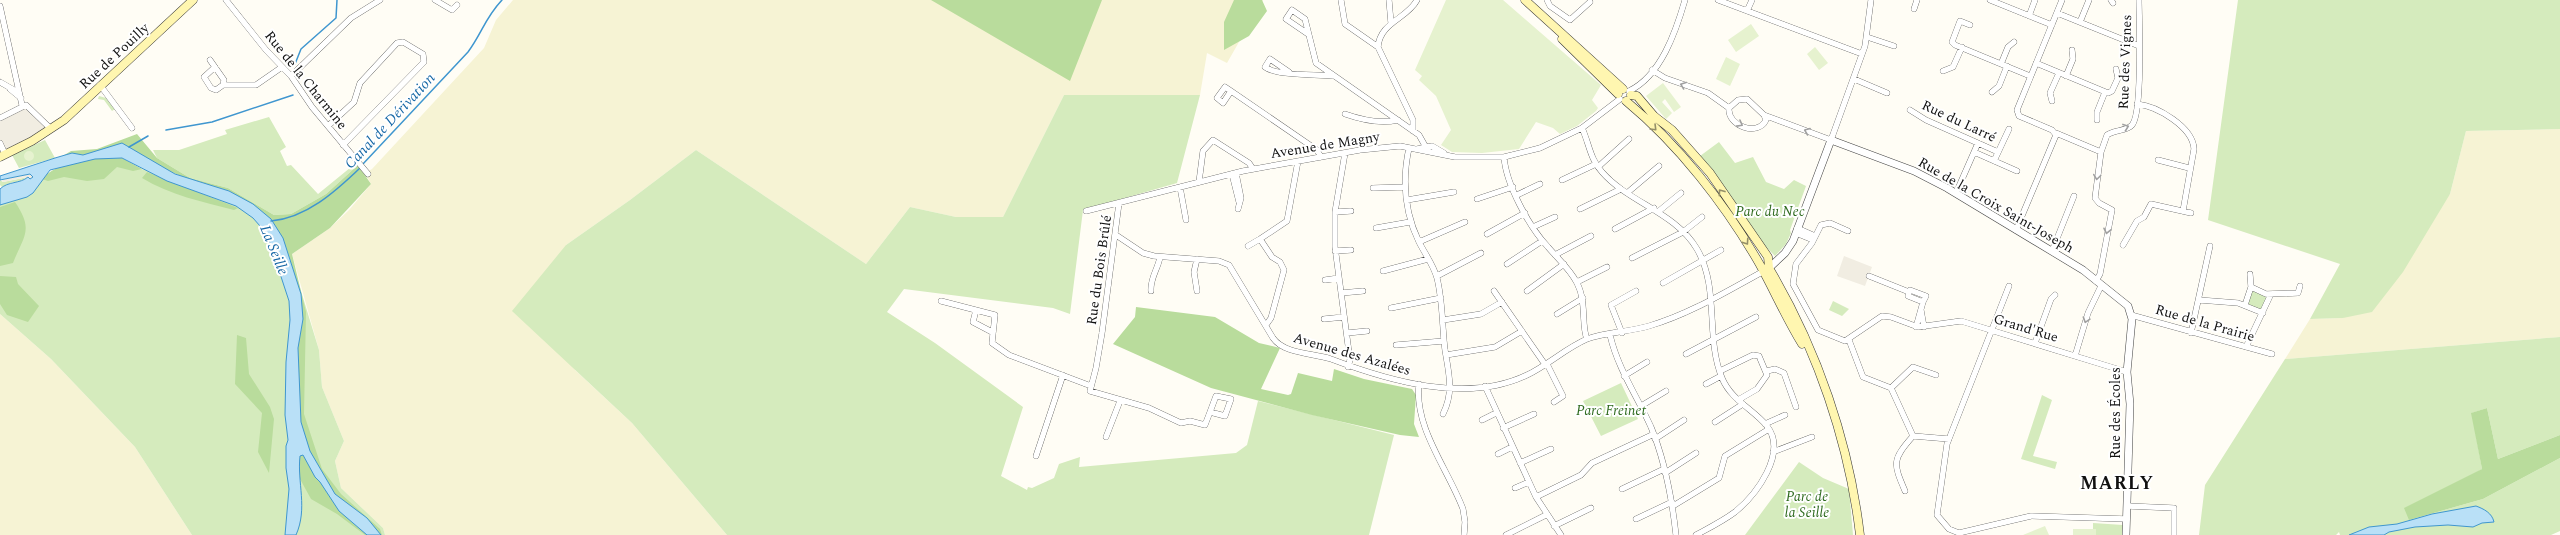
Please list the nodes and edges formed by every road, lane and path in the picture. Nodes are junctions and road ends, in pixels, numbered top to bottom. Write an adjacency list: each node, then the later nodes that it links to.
1 (193, 0): 57 (main road, Rue de Pouilly)
2 (226, 0): 45 (street, Rue de la Charmine)
3 (380, 0): 51 (street)
4 (435, 0): 21 (street)
5 (1341, 0): 36 (street)
6 (1389, 0): 28 (street)
7 (1416, 0): 28 (street)
8 (1525, 0): 65 (main road)
9 (1547, 0): 20 (street)
10 (1685, 0): 47 (street, Avenue de Magny)
11 (1718, 0): 24 (street)
12 (1752, 0): 24 (street)
13 (1870, 0): 32 (street)
14 (1917, 0): 23 (street)
15 (1990, 0): 26 (street)
16 (2035, 0): 26 (street)
17 (2062, 0): 25 (street)
18 (2089, 0): 27 (street)
19 (2139, 0): 35 (street, Rue des Vignes)
20 (1590, 2)
21 (457, 5)
22 (0, 6): 60 (street)
23 (1914, 9)
24 (1746, 11): 39 (street)
25 (2057, 13): 27 (street); 30 (street)
26 (2029, 16): 30 (street)
27 (2080, 22): 35 (street)
28 (1391, 23): 36 (street)
29 (1970, 25): 37 (street)
30 (2052, 25): 41 (street)
31 (1308, 34): 52 (street)
32 (1867, 37): 34 (street); 39 (street)
33 (2014, 42): 42 (street)
34 (1894, 46)
35 (2139, 46): 68 (street, Rue des Vignes)
36 (1378, 47): 82 (street)
37 (1962, 48): 42 (street); 48 (street)
38 (2072, 50): 54 (street)
39 (1862, 54): 55 (street)
40 (210, 60): 44 (street)
41 (2036, 63): 50 (street); 53 (street)
42 (2001, 64): 43 (street)
43 (2008, 66): 53 (street); 62 (street)
44 (215, 67): 58 (street); 58 (street)
45 (282, 67): 51 (street, Rue de la Charmine); 58 (street)
46 (2116, 69): 63 (street)
47 (1652, 70): 65 (street, Avenue de Magny); 70 (street, one-way to 47)
48 (1943, 70)
49 (1290, 72): 52 (street)
50 (2059, 73): 54 (street); 67 (street)
51 (291, 76): 77 (street, Rue de la Charmine)
52 (1334, 76): 75 (street)
53 (2030, 76): 83 (street)
54 (2066, 76): 63 (street)
55 (1854, 79): 64 (street); 85 (street)
56 (0, 82): 59 (street)
57 (100, 85): 78 (street); 80 (main road, Rue de Pouilly)
58 (224, 85)
59 (10, 89): 60 (street); 66 (street)
60 (18, 90): 66 (street)
61 (1231, 91): 96 (street)
62 (1992, 92)
63 (2105, 92): 76 (street)
64 (1887, 93)
65 (1624, 95): 79 (street, Avenue de Magny); 170 (main road, one-way to 170); 170 (main road, one-way to 65)
66 (21, 98): 69 (street)
67 (2052, 102)
68 (2137, 104): 93 (street, Rue des Vignes, one-way to 68); 103 (street)
69 (24, 105): 74 (street); 80 (street)
70 (1729, 108): 73 (street, Rue de la Croix Saint-Joseph); 73 (street, one-way to 73)
71 (1910, 110): 87 (street, Rue du Larré)
72 (1344, 114): 75 (street)
73 (1764, 116): 85 (street, Rue de la Croix Saint-Joseph, one-way to 73)
74 (0, 118)
75 (1398, 120): 82 (street)
76 (2097, 120)
77 (328, 126): 88 (street, Rue de la Charmine); 88 (street)
78 (132, 128)
79 (1582, 128): 97 (street, Avenue de Magny); 101 (street)
80 (51, 129): 95 (main road, Rue de Pouilly)
81 (2009, 129): 92 (street, Rue du Larré)
82 (1413, 131): 90 (street)
83 (2056, 133): 93 (street); 142 (street)
84 (1629, 139): 101 (street)
85 (1831, 140): 119 (street, Rue de la Croix Saint-Joseph); 143 (street)
86 (0, 143): 95 (street)
87 (1978, 143): 91 (street); 92 (street, Rue du Larré)
88 (343, 145): 106 (street, Rue de la Charmine)
89 (1409, 148): 90 (street, Avenue de Magny); 94 (street, Avenue de Magny); 112 (street)
90 (1427, 148): 97 (street, Avenue de Magny)
91 (1974, 152): 100 (street); 119 (street)
92 (1998, 152): 100 (street, Rue du Larré)
93 (2101, 152): 179 (street, Rue des Vignes, one-way to 179)
94 (1345, 153): 96 (street, Avenue de Magny); 131 (street)
95 (2, 155)
96 (1321, 157): 99 (street, Avenue de Magny)
97 (1504, 157): 111 (street)
98 (2158, 160): 103 (street)
99 (1298, 161): 104 (street, Avenue de Magny); 150 (street)
100 (1994, 161): 105 (street)
101 (1597, 165): 108 (street); 115 (street)
102 (1659, 166): 117 (street)
103 (2189, 168): 130 (street)
104 (1253, 169): 107 (street, Avenue de Magny); 109 (street)
105 (2017, 171)
106 (367, 173)
107 (1234, 173): 109 (street, Avenue de Magny); 125 (street)
108 (1562, 180)
109 (1198, 182): 113 (street, Avenue de Magny)
110 (1540, 184): 120 (street)
111 (1513, 186): 120 (street); 122 (street)
112 (1405, 187): 114 (street); 123 (street)
113 (1178, 188): 124 (street, Avenue de Magny); 136 (street)
114 (1373, 188)
115 (1621, 189): 117 (street); 126 (street)
116 (1454, 192): 123 (street)
117 (1627, 192): 127 (street)
118 (1681, 193): 127 (street)
119 (1956, 193): 142 (street, Rue de la Croix Saint-Joseph)
120 (1517, 195): 132 (street)
121 (2074, 196): 159 (street)
122 (1477, 199)
123 (1407, 200): 137 (street)
124 (1119, 203): 128 (street, Avenue de Magny); 147 (street, Rue du Bois Brûlé)
125 (1238, 209)
126 (1580, 209)
127 (1656, 210): 141 (street); 145 (street)
128 (1086, 211)
129 (1351, 211): 131 (street)
130 (2183, 211): 133 (street); 153 (street)
131 (1335, 212): 158 (street)
132 (1525, 213): 139 (street); 146 (street)
133 (2191, 213)
134 (1555, 217): 139 (street)
135 (1702, 217): 145 (street)
136 (1186, 220)
137 (1410, 222): 140 (street); 152 (street)
138 (1465, 222): 152 (street)
139 (1533, 227): 151 (street)
140 (1376, 228)
141 (1615, 229)
142 (2016, 230): 159 (street, Rue de la Croix Saint-Joseph)
143 (1796, 231): 149 (street); 170 (street)
144 (1848, 231): 149 (street)
145 (1683, 232): 163 (street); 166 (street)
146 (1487, 234)
147 (1116, 235): 162 (street, Avenue des Azalées); 242 (street, Rue du Bois Brûlé)
148 (1591, 236): 161 (street)
149 (1814, 238): 222 (street)
150 (1260, 239): 154 (street); 209 (street)
151 (1542, 241): 161 (street); 167 (street)
152 (1419, 242): 165 (street)
153 (2123, 245)
154 (1248, 246)
155 (2210, 246): 195 (street)
156 (1351, 250): 158 (street)
157 (1721, 250): 166 (street)
158 (1335, 251): 175 (street)
159 (2052, 251): 179 (street, Rue de la Croix Saint-Joseph)
160 (1481, 253): 173 (street)
161 (1555, 255): 168 (street)
162 (1160, 257): 164 (street, Avenue des Azalées); 183 (street)
163 (1632, 258)
164 (1196, 259): 184 (street); 209 (street, Avenue des Azalées)
165 (1428, 259): 171 (street); 173 (street)
166 (1704, 262): 178 (street); 194 (street)
167 (1507, 264)
168 (1564, 264): 177 (street); 188 (street)
169 (1608, 267): 177 (street)
170 (1766, 270): 194 (street, Avenue des Azalées); 293 (main road)
171 (1383, 271)
172 (2250, 274): 182 (street)
173 (1436, 276): 192 (street)
174 (1869, 276): 201 (street)
175 (1339, 278): 176 (street); 189 (street)
176 (1325, 280)
177 (1577, 282): 193 (street)
178 (1663, 283)
179 (2099, 283): 204 (street, Rue de la Croix Saint-Joseph); 230 (street, one-way to 230)
180 (2008, 286): 212 (street)
181 (2300, 286): 190 (street)
182 (2251, 287): 190 (street); 198 (street)
183 (1152, 291)
184 (1197, 291)
185 (1362, 291): 189 (street)
186 (1494, 291): 197 (street)
187 (1636, 291): 217 (street)
188 (1527, 292)
189 (1341, 293): 205 (street)
190 (2271, 294): 202 (street)
191 (2055, 295): 224 (street)
192 (1441, 298): 199 (street); 208 (street)
193 (1583, 298): 203 (street); 221 (street)
194 (1711, 300): 217 (street, Avenue des Azalées); 220 (street)
195 (2199, 300): 198 (street); 218 (street)
196 (941, 301): 200 (street)
197 (1502, 302): 208 (street); 214 (street)
198 (2245, 305): 202 (street)
199 (1391, 308)
200 (976, 310): 215 (street); 215 (street)
201 (1921, 310): 210 (street); 211 (street)
202 (2263, 313): 226 (street)
203 (1557, 314)
204 (2131, 315): 218 (street, Rue de la Prairie); 235 (street, Rue des Écoles)
205 (1344, 317): 207 (street); 216 (street)
206 (1756, 317): 220 (street)
207 (1324, 319)
208 (1443, 320): 223 (street)
209 (1266, 325): 233 (street, Avenue des Azalées)
210 (1916, 327): 211 (street, Grand'Rue); 222 (street)
211 (1924, 327): 212 (street, Grand'Rue)
212 (1992, 330): 224 (street, Grand'Rue); 267 (street)
213 (1367, 331): 216 (street)
214 (1522, 331): 227 (street); 232 (street)
215 (992, 332): 237 (street)
216 (1347, 333): 233 (street)
217 (1622, 333): 219 (street, Avenue des Azalées)
218 (2191, 333): 226 (street, Rue de la Prairie)
219 (1610, 335): 221 (street, Avenue des Azalées); 239 (street)
220 (1714, 337): 228 (street); 236 (street)
221 (1587, 339): 232 (street, Avenue des Azalées)
222 (1849, 340): 245 (street)
223 (1444, 341): 225 (street); 227 (street)
224 (2035, 343): 230 (street, Grand'Rue)
225 (1396, 345)
226 (2246, 348): 229 (street, Rue de la Prairie)
227 (1446, 354): 244 (street)
228 (1686, 354)
229 (2272, 354)
230 (2075, 356): 235 (street, Grand'Rue)
231 (1647, 362): 239 (street)
232 (1546, 364): 243 (street, Avenue des Azalées); 248 (street)
233 (1348, 367): 240 (street, Avenue des Azalées)
234 (1767, 371): 236 (street); 249 (street); 251 (street)
235 (2127, 372): 282 (street, Rue des Écoles)
236 (1720, 373): 241 (street); 249 (street)
237 (1063, 375): 242 (street); 273 (street)
238 (1936, 375): 245 (street)
239 (1624, 376): 250 (street)
240 (1419, 384): 244 (street, Avenue des Azalées); 288 (street)
241 (1706, 384)
242 (1091, 386): 247 (street)
243 (1485, 386): 244 (street, Avenue des Azalées); 253 (street)
244 (1451, 388): 254 (street)
245 (1891, 388): 264 (street)
246 (1666, 391): 250 (street)
247 (1120, 401): 252 (street); 263 (street)
248 (1554, 402)
249 (1740, 402): 259 (street); 260 (street)
250 (1641, 406): 265 (street)
251 (1796, 407)
252 (1210, 412)
253 (1496, 413): 257 (street); 261 (street)
254 (1443, 414)
255 (1534, 414): 261 (street)
256 (1785, 415): 260 (street)
257 (1482, 420)
258 (1684, 420): 265 (street)
259 (1716, 422)
260 (1765, 424): 262 (street)
261 (1503, 428): 268 (street)
262 (1769, 429): 270 (street); 281 (street)
263 (1106, 436)
264 (1913, 436): 267 (street); 279 (street)
265 (1654, 437): 275 (street); 280 (street)
266 (1812, 437): 270 (street)
267 (1948, 442): 286 (street)
268 (1512, 447): 272 (street); 274 (street)
269 (1551, 449): 274 (street)
270 (1773, 452): 292 (street)
271 (1696, 453): 275 (street)
272 (1498, 454)
273 (1036, 456)
274 (1520, 463): 276 (street)
275 (1664, 471): 278 (street); 281 (street)
276 (1529, 482): 277 (street); 280 (street)
277 (1515, 488)
278 (1622, 489)
279 (1905, 491)
280 (1536, 497): 284 (street)
281 (1672, 504): 285 (street); 291 (street)
282 (2127, 506): 286 (street, Rue des Écoles); 295 (street)
283 (1591, 508): 287 (street)
284 (1546, 515): 287 (street); 289 (street)
285 (1636, 519)
286 (2127, 519): 294 (street, Rue des Écoles)
287 (1554, 526): 290 (street)
288 (1464, 535)
289 (1506, 535)
290 (1561, 535)
291 (1676, 535)
292 (1696, 535)
293 (1860, 535)
294 (2126, 535)
295 (2174, 535)

